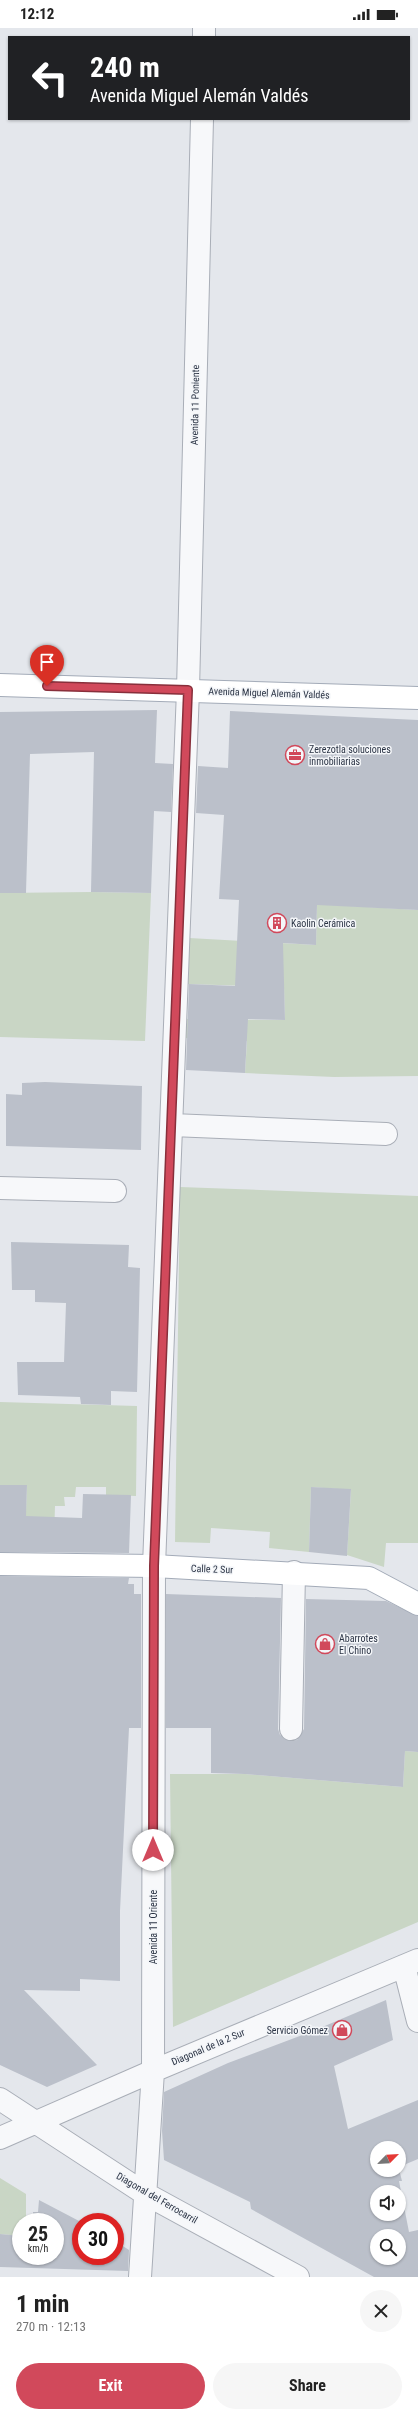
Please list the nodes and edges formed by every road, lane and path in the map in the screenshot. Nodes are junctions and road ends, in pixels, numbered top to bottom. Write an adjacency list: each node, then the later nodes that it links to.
1 (202, 120): 3 (street, Avenida 11 Poniente)
2 (0, 685): 3 (main road, Avenida Miguel Alemán Valdés)
3 (188, 690): 4 (main road, Avenida Miguel Alemán Valdés); 5 (street, Avenida 11 Oriente)
4 (418, 698)
5 (172, 1125): 6 (street); 10 (street, Avenida 11 Oriente)
6 (386, 1134)
7 (0, 1188): 8 (street)
8 (115, 1191)
9 (0, 1564): 10 (main road, Calle 2 Sur)
10 (154, 1566): 11 (main road, Calle 2 Sur); 16 (street, Avenida 11 Oriente)
11 (294, 1572): 12 (main road, Calle 2 Sur); 13 (street)
12 (418, 1604)
13 (291, 1729)
14 (411, 1963): 15 (street); 16 (street, Diagonal de la 2 Sur)
15 (418, 2021)
16 (153, 2071): 18 (street, Diagonal de la 2 Sur); 20 (street, Avenida 11 Oriente)
17 (0, 2099): 18 (street, Diagonal del Ferrocarril)
18 (36, 2121): 19 (street, Diagonal de la 2 Sur); 20 (street, Diagonal del Ferrocarril)
19 (0, 2138)
20 (144, 2193): 21 (street, Avenida 11 Oriente); 22 (street, Diagonal del Ferrocarril)
21 (140, 2277)
22 (298, 2277)

